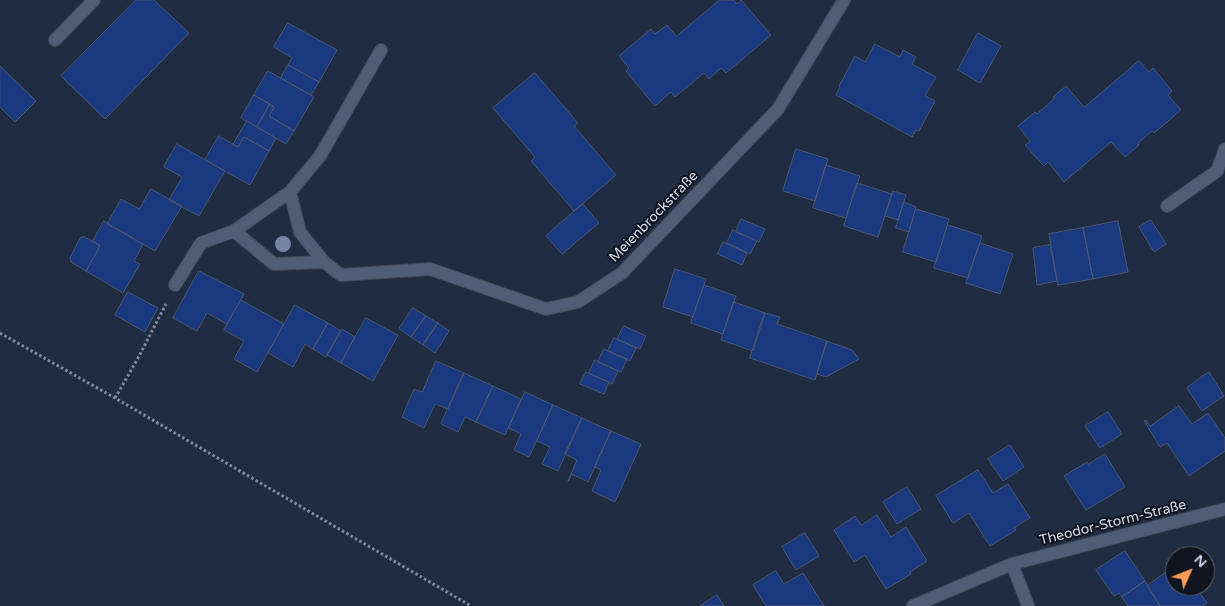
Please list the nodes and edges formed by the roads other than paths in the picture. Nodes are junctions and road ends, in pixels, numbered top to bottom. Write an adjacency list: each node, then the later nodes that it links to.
1 (94, 0): 3 (street)
2 (844, 0): 9 (street, Meienbrockstraße)
3 (54, 40)
4 (381, 50): 6 (street)
5 (1225, 149): 7 (street)
6 (290, 192): 8 (street); 9 (street, Meienbrockstraße)
7 (1167, 206)
8 (234, 231): 9 (street); 10 (street)
9 (324, 262)
10 (175, 285)
11 (1224, 513): 12 (street, Theodor-Storm-Straße)
12 (1012, 564): 13 (street, Theodor-Storm-Straße); 14 (street)
13 (913, 606)
14 (1028, 606)

